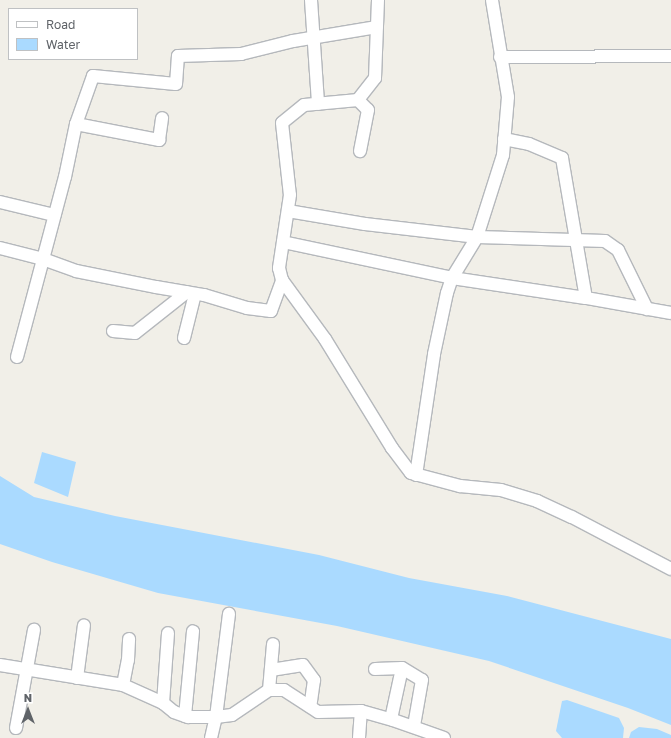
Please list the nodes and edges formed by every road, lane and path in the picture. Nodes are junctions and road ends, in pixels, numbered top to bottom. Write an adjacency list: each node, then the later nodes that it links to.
1 (311, 0): 5 (street)
2 (378, 0): 4 (street)
3 (492, 0): 7 (street)
4 (377, 27): 5 (street); 8 (street)
5 (313, 38): 9 (street); 11 (street)
6 (671, 56): 7 (street)
7 (500, 57): 12 (street)
8 (358, 100): 9 (street); 13 (street)
9 (318, 104): 15 (street)
10 (162, 118): 11 (street)
11 (76, 124): 16 (street)
12 (504, 139): 17 (street); 19 (street)
13 (360, 151)
14 (0, 202): 16 (street)
15 (288, 211): 17 (street); 18 (street)
16 (54, 215): 21 (street)
17 (477, 237): 19 (street); 22 (street)
18 (283, 242): 22 (street); 23 (street)
19 (575, 242): 25 (street); 26 (street)
20 (0, 248): 21 (street)
21 (43, 259): 24 (street); 30 (street)
22 (452, 278): 25 (street); 31 (street)
23 (282, 280): 24 (street); 31 (street)
24 (191, 293): 28 (street); 29 (street)
25 (586, 298): 26 (street)
26 (646, 309): 27 (street)
27 (671, 313)
28 (113, 331)
29 (184, 338)
30 (17, 357)
31 (416, 475): 32 (street)
32 (671, 569)
33 (229, 614): 52 (street)
34 (84, 625): 45 (street)
35 (34, 630): 43 (street)
36 (193, 631): 51 (street)
37 (168, 633): 48 (street)
38 (129, 639): 46 (street)
39 (273, 644): 44 (street)
40 (0, 665): 43 (street)
41 (402, 668): 42 (street); 53 (street); 54 (street)
42 (375, 669)
43 (27, 670): 45 (street); 55 (street)
44 (271, 670): 47 (street); 49 (street)
45 (77, 678): 46 (street)
46 (123, 685): 48 (street)
47 (269, 690): 49 (street); 52 (street)
48 (163, 703): 51 (street)
49 (310, 707): 50 (street)
50 (361, 711): 53 (street); 57 (street)
51 (185, 716): 52 (street)
52 (216, 717): 56 (street)
53 (391, 719): 54 (street)
54 (414, 726): 58 (street)
55 (16, 728)
56 (211, 738)
57 (360, 738)
58 (444, 738)

